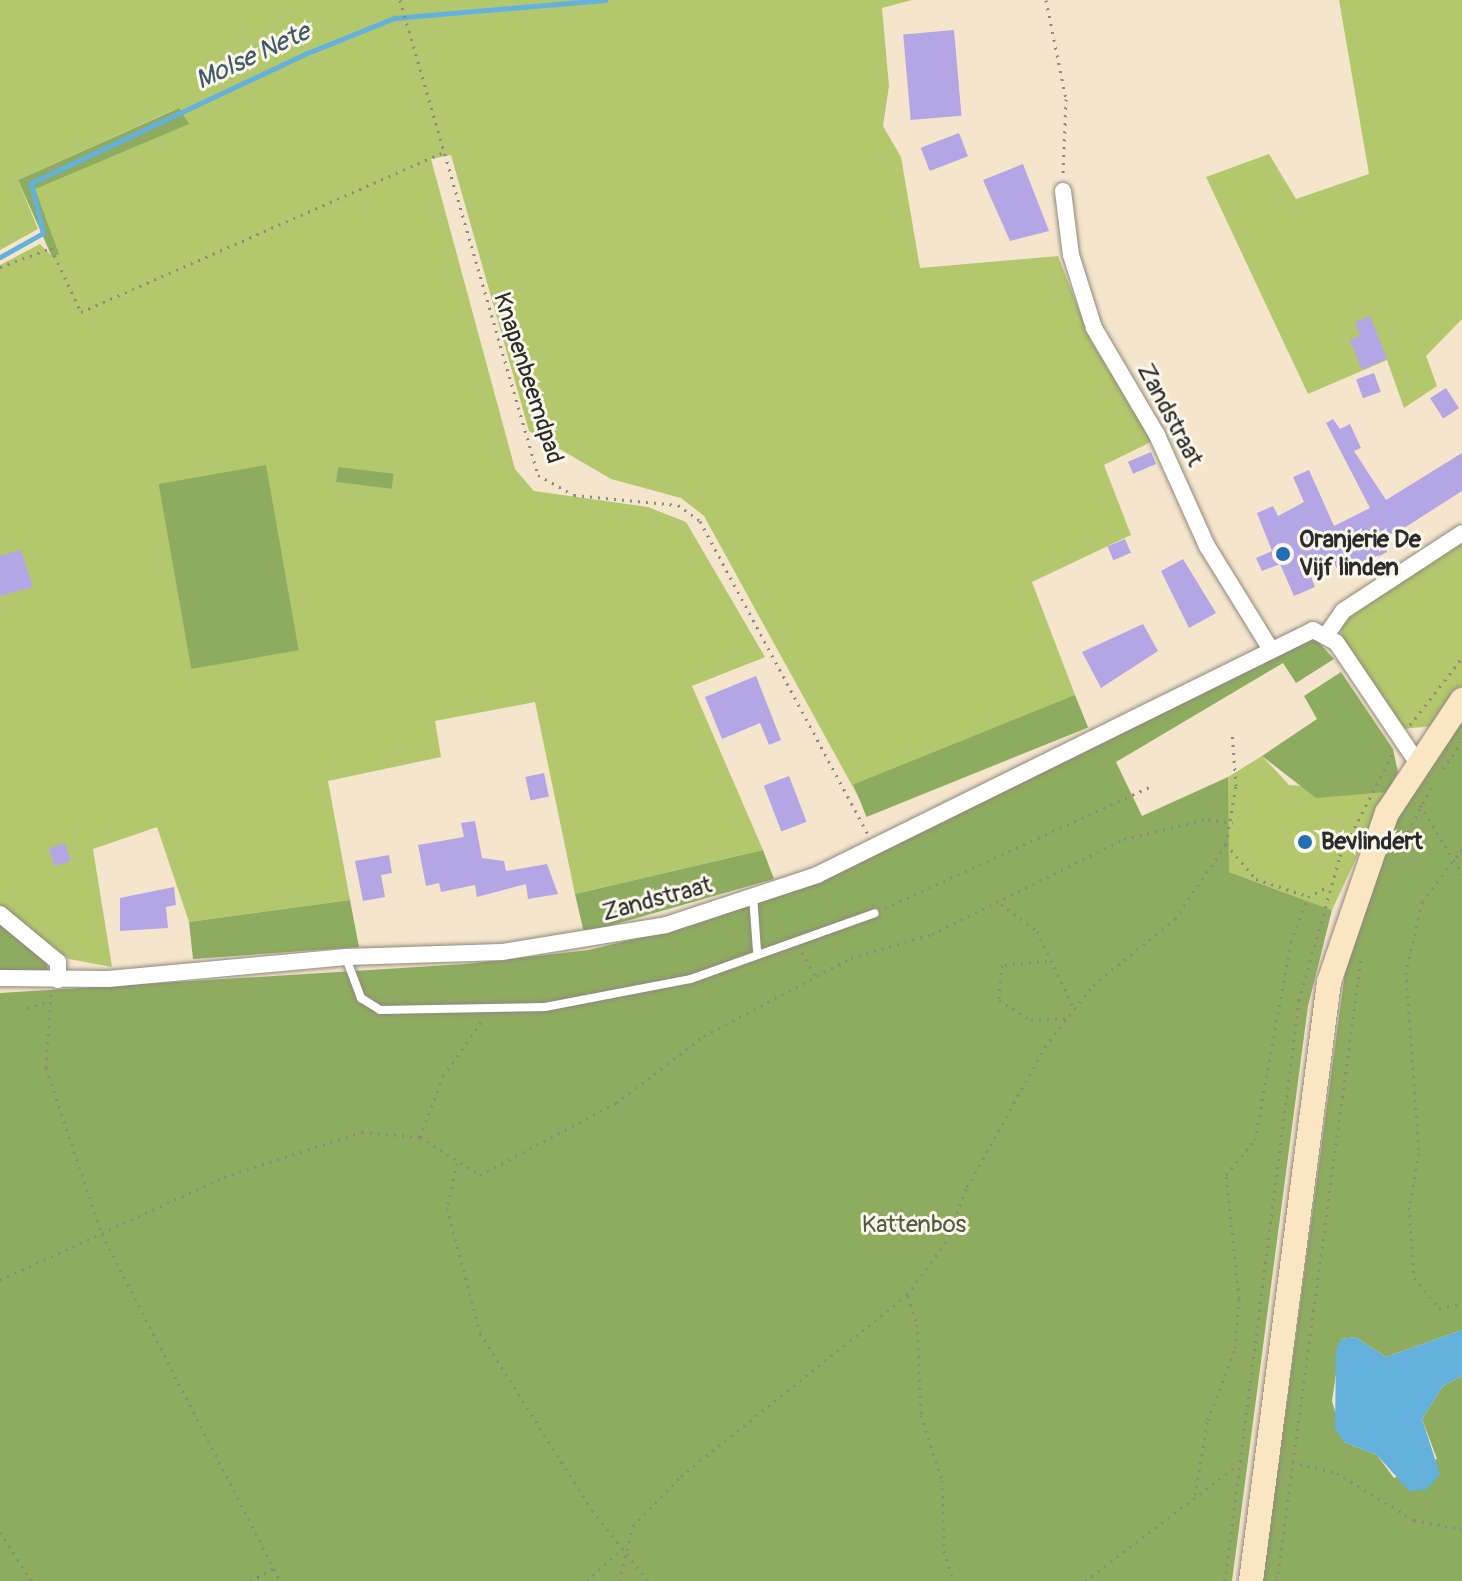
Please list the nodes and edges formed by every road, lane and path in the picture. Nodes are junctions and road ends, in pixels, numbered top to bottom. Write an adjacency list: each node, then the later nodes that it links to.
1 (400, 0): 3 (path, Knapenbeemdpad)
2 (1046, 0): 4 (path)
3 (441, 153): 5 (path); 19 (path, Knapenbeemdpad)
4 (1063, 191): 8 (street, Zandstraat)
5 (0, 267)
6 (1462, 533): 7 (street)
7 (1327, 634): 8 (street, Zandstraat); 12 (street)
8 (1270, 648): 19 (street, Zandstraat)
9 (1462, 658): 12 (path)
10 (1462, 700): 14 (main road)
11 (1232, 732): 17 (path)
12 (1400, 741): 14 (street); 24 (path)
13 (1462, 742): 16 (path)
14 (1417, 762): 49 (main road)
15 (1149, 787): 28 (path)
16 (1420, 805): 21 (path); 22 (path)
17 (1233, 823): 18 (path); 27 (path)
18 (1226, 844): 26 (path); 40 (path)
19 (875, 848): 25 (street, Zandstraat)
20 (1462, 849): 21 (path)
21 (1453, 856): 23 (path); 48 (path)
22 (1395, 857)
23 (1462, 874)
24 (1329, 886): 26 (path); 51 (path)
25 (753, 896): 31 (lane); 33 (street, Zandstraat)
26 (1308, 897): 52 (path)
27 (1001, 904): 34 (path); 35 (path)
28 (875, 913): 30 (lane)
29 (0, 914): 37 (street)
30 (798, 944): 31 (lane); 35 (path)
31 (757, 950): 41 (lane)
32 (1362, 955): 50 (path)
33 (346, 957): 37 (street, Zandstraat); 41 (lane)
34 (1047, 961): 40 (path); 42 (path)
35 (816, 977): 44 (path)
36 (0, 978): 37 (street, Zandstraat)
37 (58, 980): 38 (path)
38 (47, 1002): 39 (path); 45 (path)
39 (27, 1008)
40 (1074, 1010): 42 (path)
41 (489, 1011): 43 (path)
42 (1068, 1018): 47 (path)
43 (420, 1137): 44 (path); 45 (path)
44 (457, 1163): 55 (path)
45 (102, 1234): 46 (path); 56 (path)
46 (0, 1280)
47 (907, 1295): 55 (path); 63 (path)
48 (1462, 1303)
49 (1266, 1457): 50 (path); 51 (path); 66 (main road)
50 (1292, 1462): 53 (path); 67 (path)
51 (1239, 1464): 52 (path); 65 (path)
52 (1195, 1495): 64 (path)
53 (1462, 1529)
54 (0, 1532): 57 (path)
55 (623, 1548): 60 (path); 61 (path); 62 (path)
56 (273, 1568): 58 (path); 59 (path)
57 (32, 1581)
58 (250, 1581)
59 (280, 1581)
60 (587, 1581)
61 (619, 1581)
62 (648, 1581)
63 (953, 1581)
64 (1085, 1581)
65 (1225, 1581)
66 (1251, 1581)
67 (1277, 1581)

